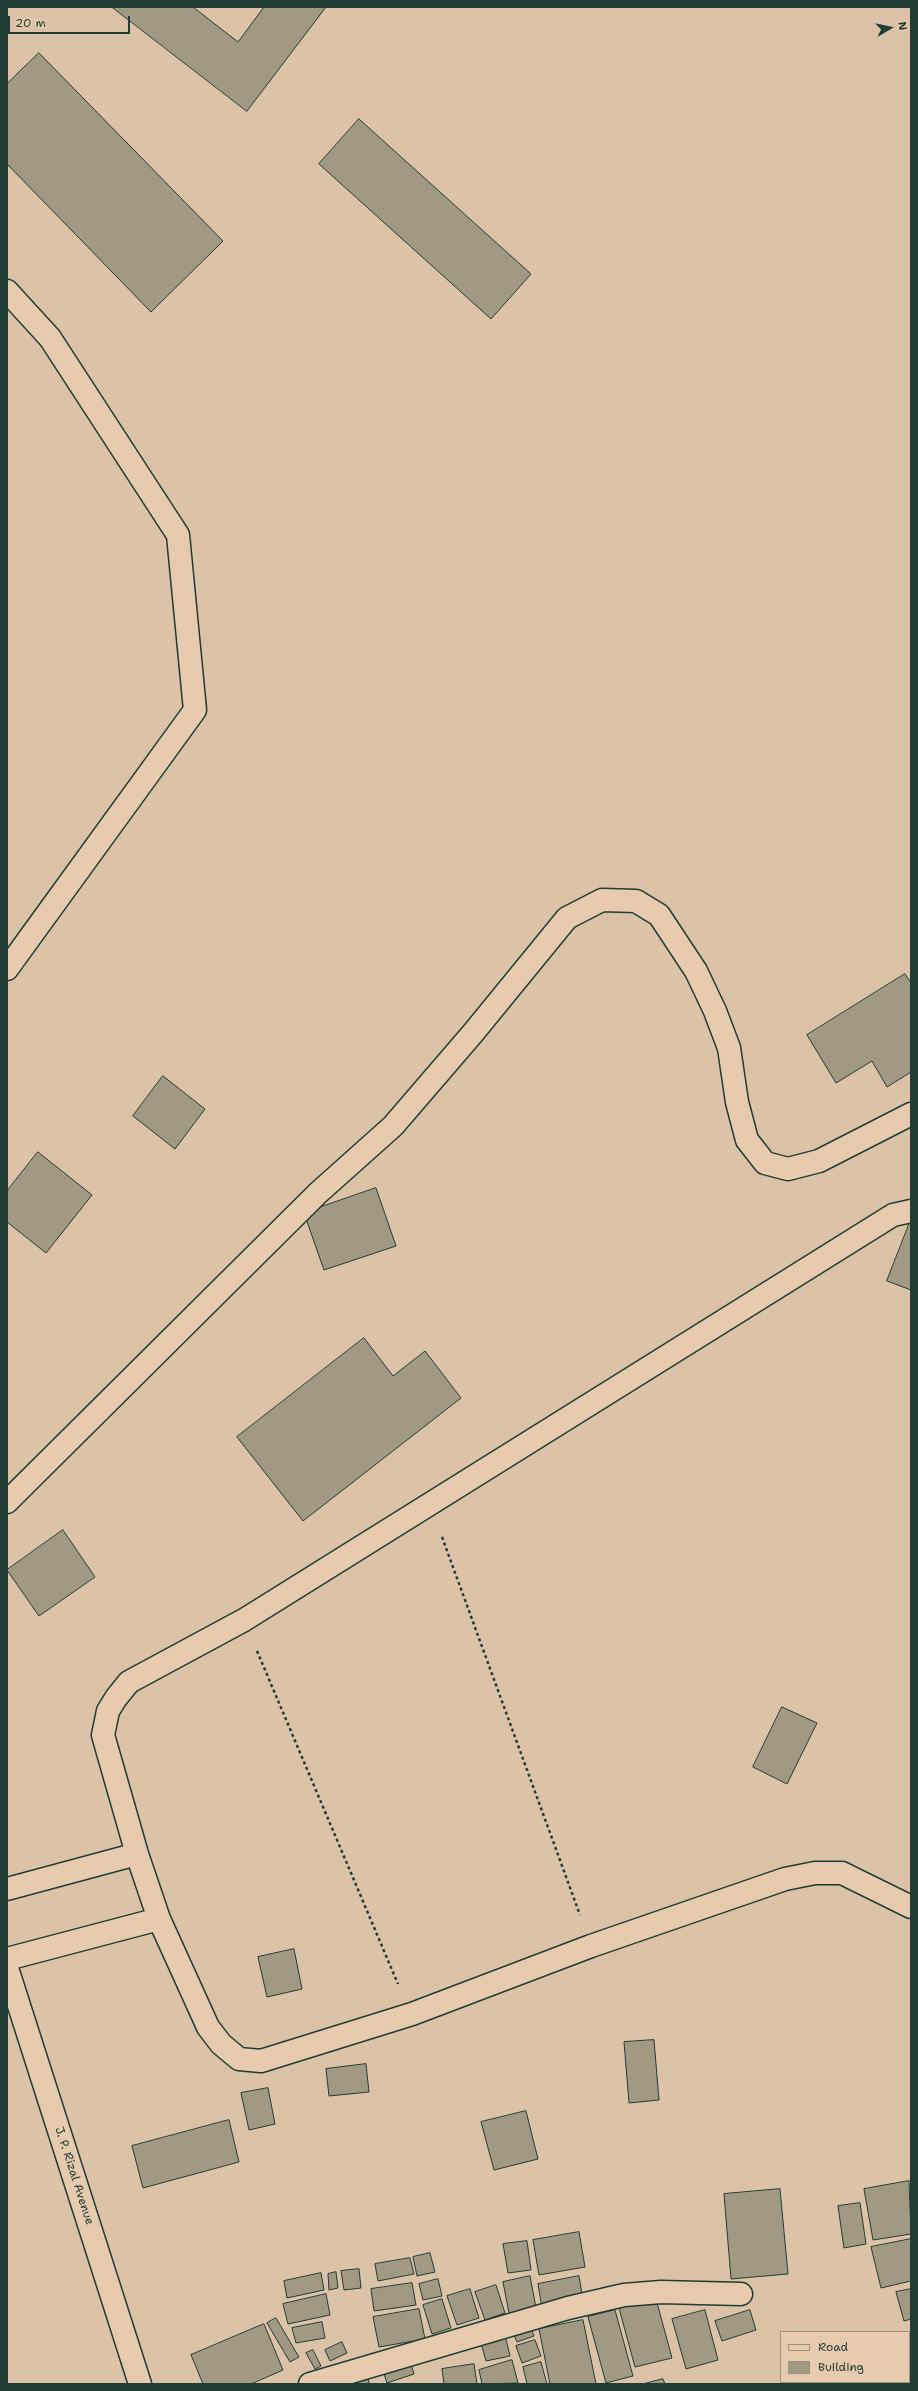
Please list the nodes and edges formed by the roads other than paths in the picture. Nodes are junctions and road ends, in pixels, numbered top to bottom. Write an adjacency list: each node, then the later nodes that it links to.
1 (7, 291): 2 (street)
2 (7, 969)
3 (911, 1114): 5 (street)
4 (911, 1211): 6 (street)
5 (7, 1502)
6 (137, 1854): 7 (street); 9 (street)
7 (7, 1889)
8 (911, 1907): 9 (street)
9 (158, 1919): 10 (street)
10 (7, 1960)
11 (7, 1968): 13 (street, J. P. Rizal Avenue)
12 (741, 2294): 14 (street)
13 (140, 2384)
14 (310, 2384)

